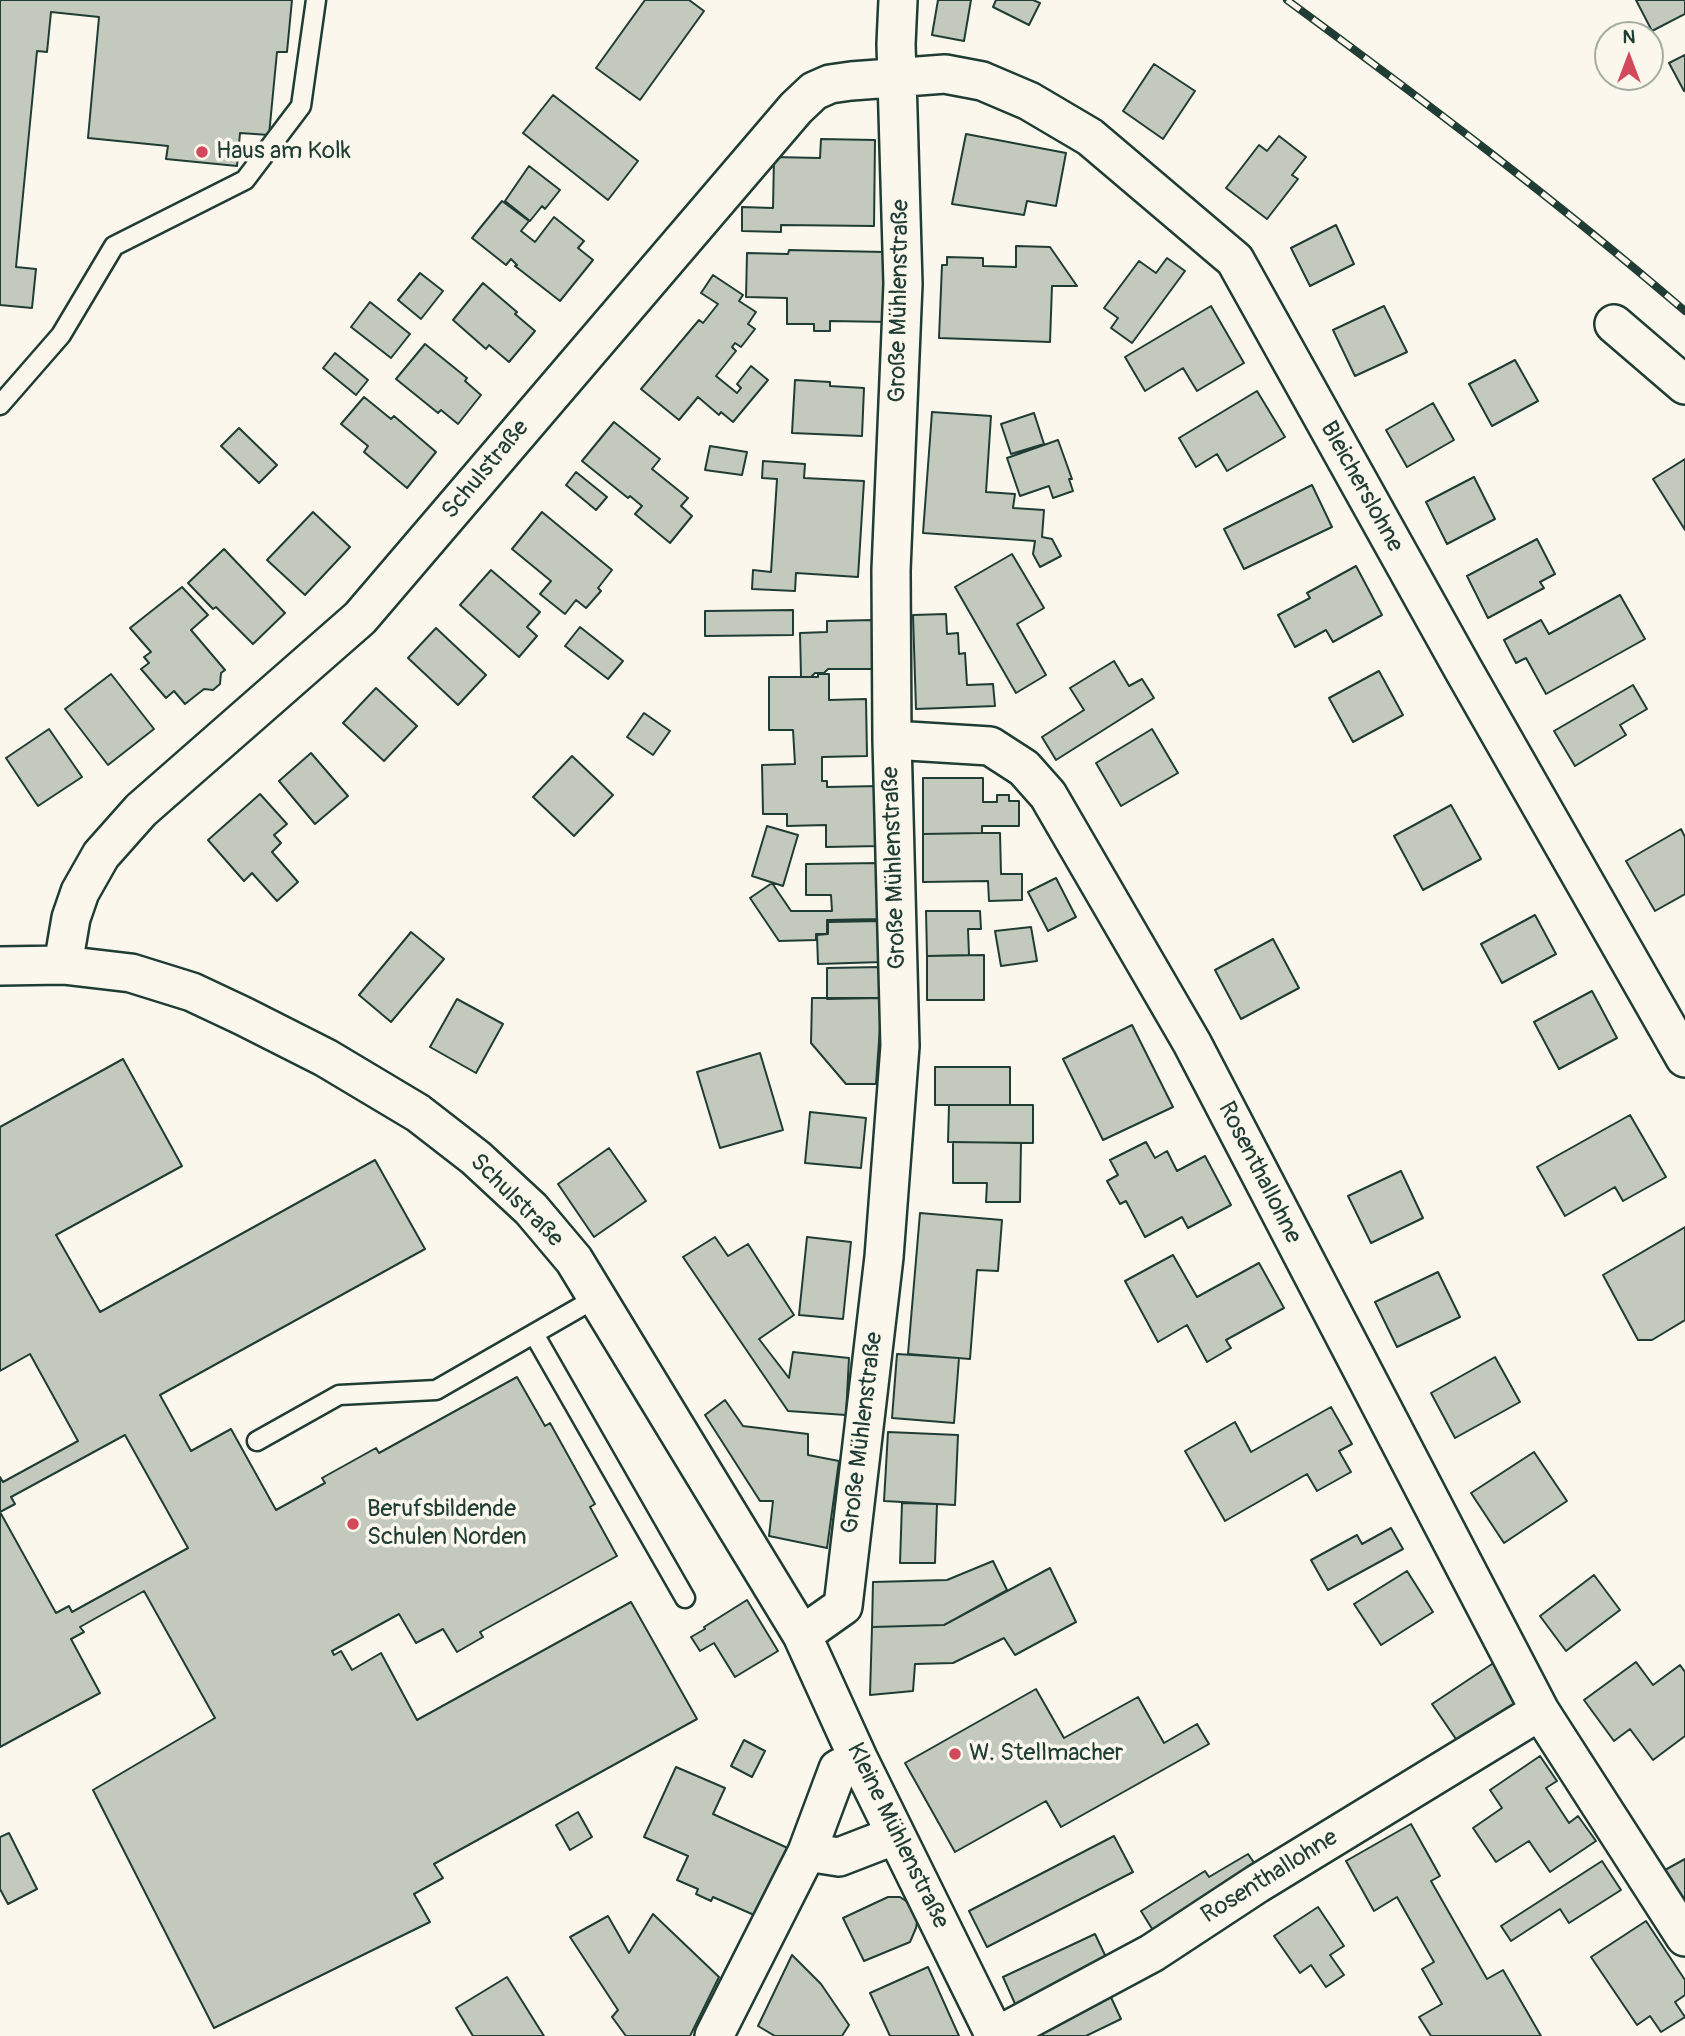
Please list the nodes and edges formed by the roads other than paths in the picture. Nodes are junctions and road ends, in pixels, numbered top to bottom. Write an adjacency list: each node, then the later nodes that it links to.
1 (316, 0): 6 (lane)
2 (898, 0): 3 (street)
3 (898, 77): 7 (street, Große Mühlenstraße); 8 (street, Schulstraße); 10 (street, Bleicherslohne)
4 (1614, 324): 5 (street)
5 (1685, 385)
6 (0, 405)
7 (892, 740): 15 (street, Große Mühlenstraße); 16 (street, Rosenthallohne)
8 (64, 965): 9 (street, Schulstraße); 11 (street, Schulstraße)
9 (0, 966)
10 (1685, 1058)
11 (596, 1298): 12 (lane); 15 (street, Schulstraße)
12 (534, 1334): 13 (lane); 14 (lane)
13 (257, 1441)
14 (684, 1598)
15 (802, 1635): 17 (street, Kleine Mühlenstraße)
16 (1539, 1711): 20 (street, Rosenthallohne); 22 (street, Rosenthallohne)
17 (858, 1758): 18 (street, Kleine Mühlenstraße); 19 (street)
18 (896, 1835): 19 (street); 22 (street, Kleine Mühlenstraße)
19 (807, 1852): 21 (street)
20 (1685, 1937)
21 (714, 2036)
22 (996, 2036)

